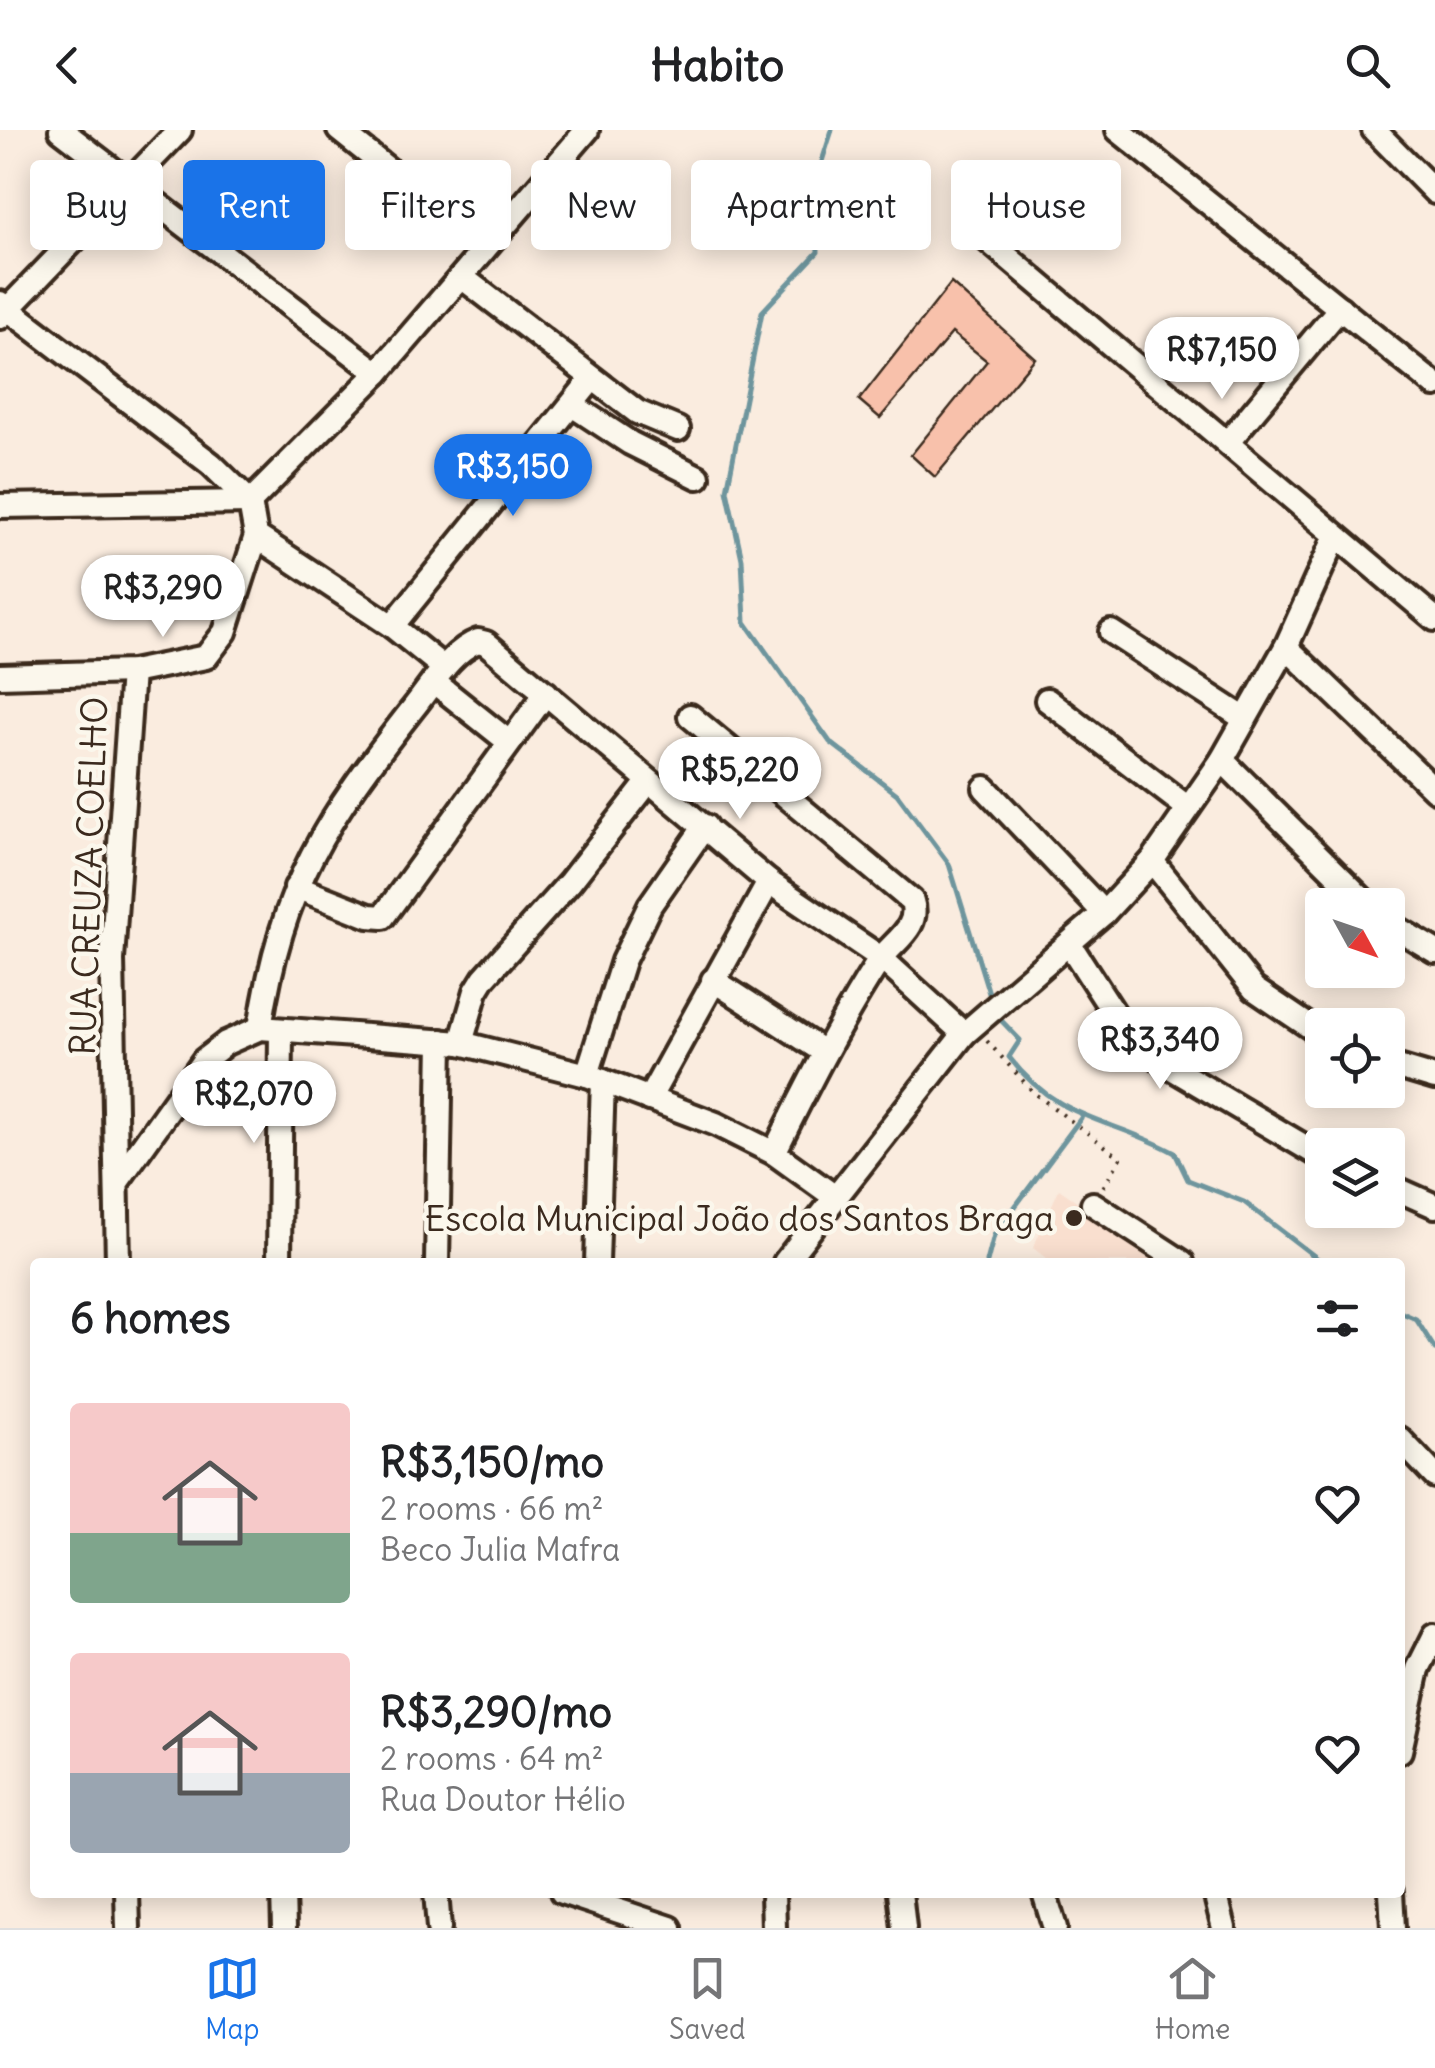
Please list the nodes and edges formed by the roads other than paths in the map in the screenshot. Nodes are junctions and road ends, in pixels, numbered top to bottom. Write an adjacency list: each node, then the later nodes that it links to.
1 (62, 130): 7 (street)
2 (180, 130): 8 (street)
3 (339, 130): 9 (street)
4 (1118, 130): 17 (street)
5 (1374, 130): 10 (street)
6 (574, 135): 12 (street)
7 (99, 160)
8 (152, 160)
9 (377, 160)
10 (1435, 192)
11 (163, 211): 19 (street)
12 (511, 215)
13 (63, 250): 18 (street)
14 (484, 250): 16 (street)
15 (999, 250): 24 (street)
16 (463, 278): 19 (street); 20 (street)
17 (1340, 308): 21 (street); 24 (street)
18 (3, 310): 26 (street)
19 (378, 372): 26 (street)
20 (592, 379): 22 (street); 23 (street)
21 (1435, 385)
22 (572, 404): 25 (street); 31 (street)
23 (678, 429)
24 (1228, 442): 29 (street)
25 (698, 478)
26 (250, 502): 27 (street); 28 (street)
27 (0, 506)
28 (256, 536): 31 (street); 34 (street)
29 (1336, 536): 30 (street); 33 (street)
30 (1435, 618)
31 (392, 626): 35 (street)
32 (1111, 632): 40 (street)
33 (1286, 648): 40 (street); 45 (street)
34 (132, 672): 36 (street); 69 (street, RUA CREUZA COELHO)
35 (439, 675): 37 (street); 41 (street); 50 (street)
36 (0, 676)
37 (546, 693): 41 (street); 43 (street)
38 (1047, 700): 46 (street)
39 (690, 716): 56 (street)
40 (1245, 719): 42 (street)
41 (509, 742): 50 (street)
42 (1222, 760): 46 (street); 51 (street)
43 (648, 781): 47 (street); 61 (street)
44 (985, 788): 52 (street)
45 (1435, 790)
46 (1188, 808): 48 (street)
47 (705, 826): 49 (street); 64 (street)
48 (1152, 860): 52 (street); 58 (street)
49 (769, 882): 56 (street); 57 (street)
50 (296, 887): 59 (street)
51 (1351, 888)
52 (1104, 913): 54 (street)
53 (1405, 933): 55 (street)
54 (1070, 945): 60 (street); 67 (street)
55 (1435, 950)
56 (880, 958): 60 (street); 62 (street)
57 (713, 980): 62 (street); 66 (street)
58 (1305, 1023)
59 (271, 1029): 61 (street); 69 (street); 75 (street)
60 (969, 1030): 71 (street)
61 (451, 1042): 64 (street); 76 (street)
62 (824, 1052): 68 (street)
63 (1405, 1069): 65 (street)
64 (595, 1078): 66 (street); 77 (street)
65 (1435, 1078)
66 (649, 1099): 68 (street)
67 (1305, 1147)
68 (774, 1153): 71 (street)
69 (117, 1182): 74 (street, RUA CREUZA COELHO)
70 (1405, 1193): 73 (street)
71 (835, 1197): 78 (street)
72 (1093, 1204): 79 (street)
73 (1435, 1206)
74 (118, 1258)
75 (279, 1258)
76 (437, 1258)
77 (597, 1258)
78 (788, 1258)
79 (1176, 1258)
80 (1405, 1444): 81 (street)
81 (1435, 1476)
82 (1435, 1635): 83 (street)
83 (1409, 1663): 84 (street)
84 (1405, 1702)
85 (128, 1898): 94 (street)
86 (283, 1898): 95 (street)
87 (437, 1898): 96 (street)
88 (584, 1898): 97 (street)
89 (774, 1898): 98 (street)
90 (901, 1898): 99 (street)
91 (1046, 1898): 100 (street)
92 (1216, 1898): 101 (street)
93 (1391, 1898): 102 (street)
94 (128, 1928)
95 (284, 1928)
96 (440, 1928)
97 (670, 1928)
98 (774, 1928)
99 (904, 1928)
100 (1055, 1928)
101 (1224, 1928)
102 (1393, 1928)

